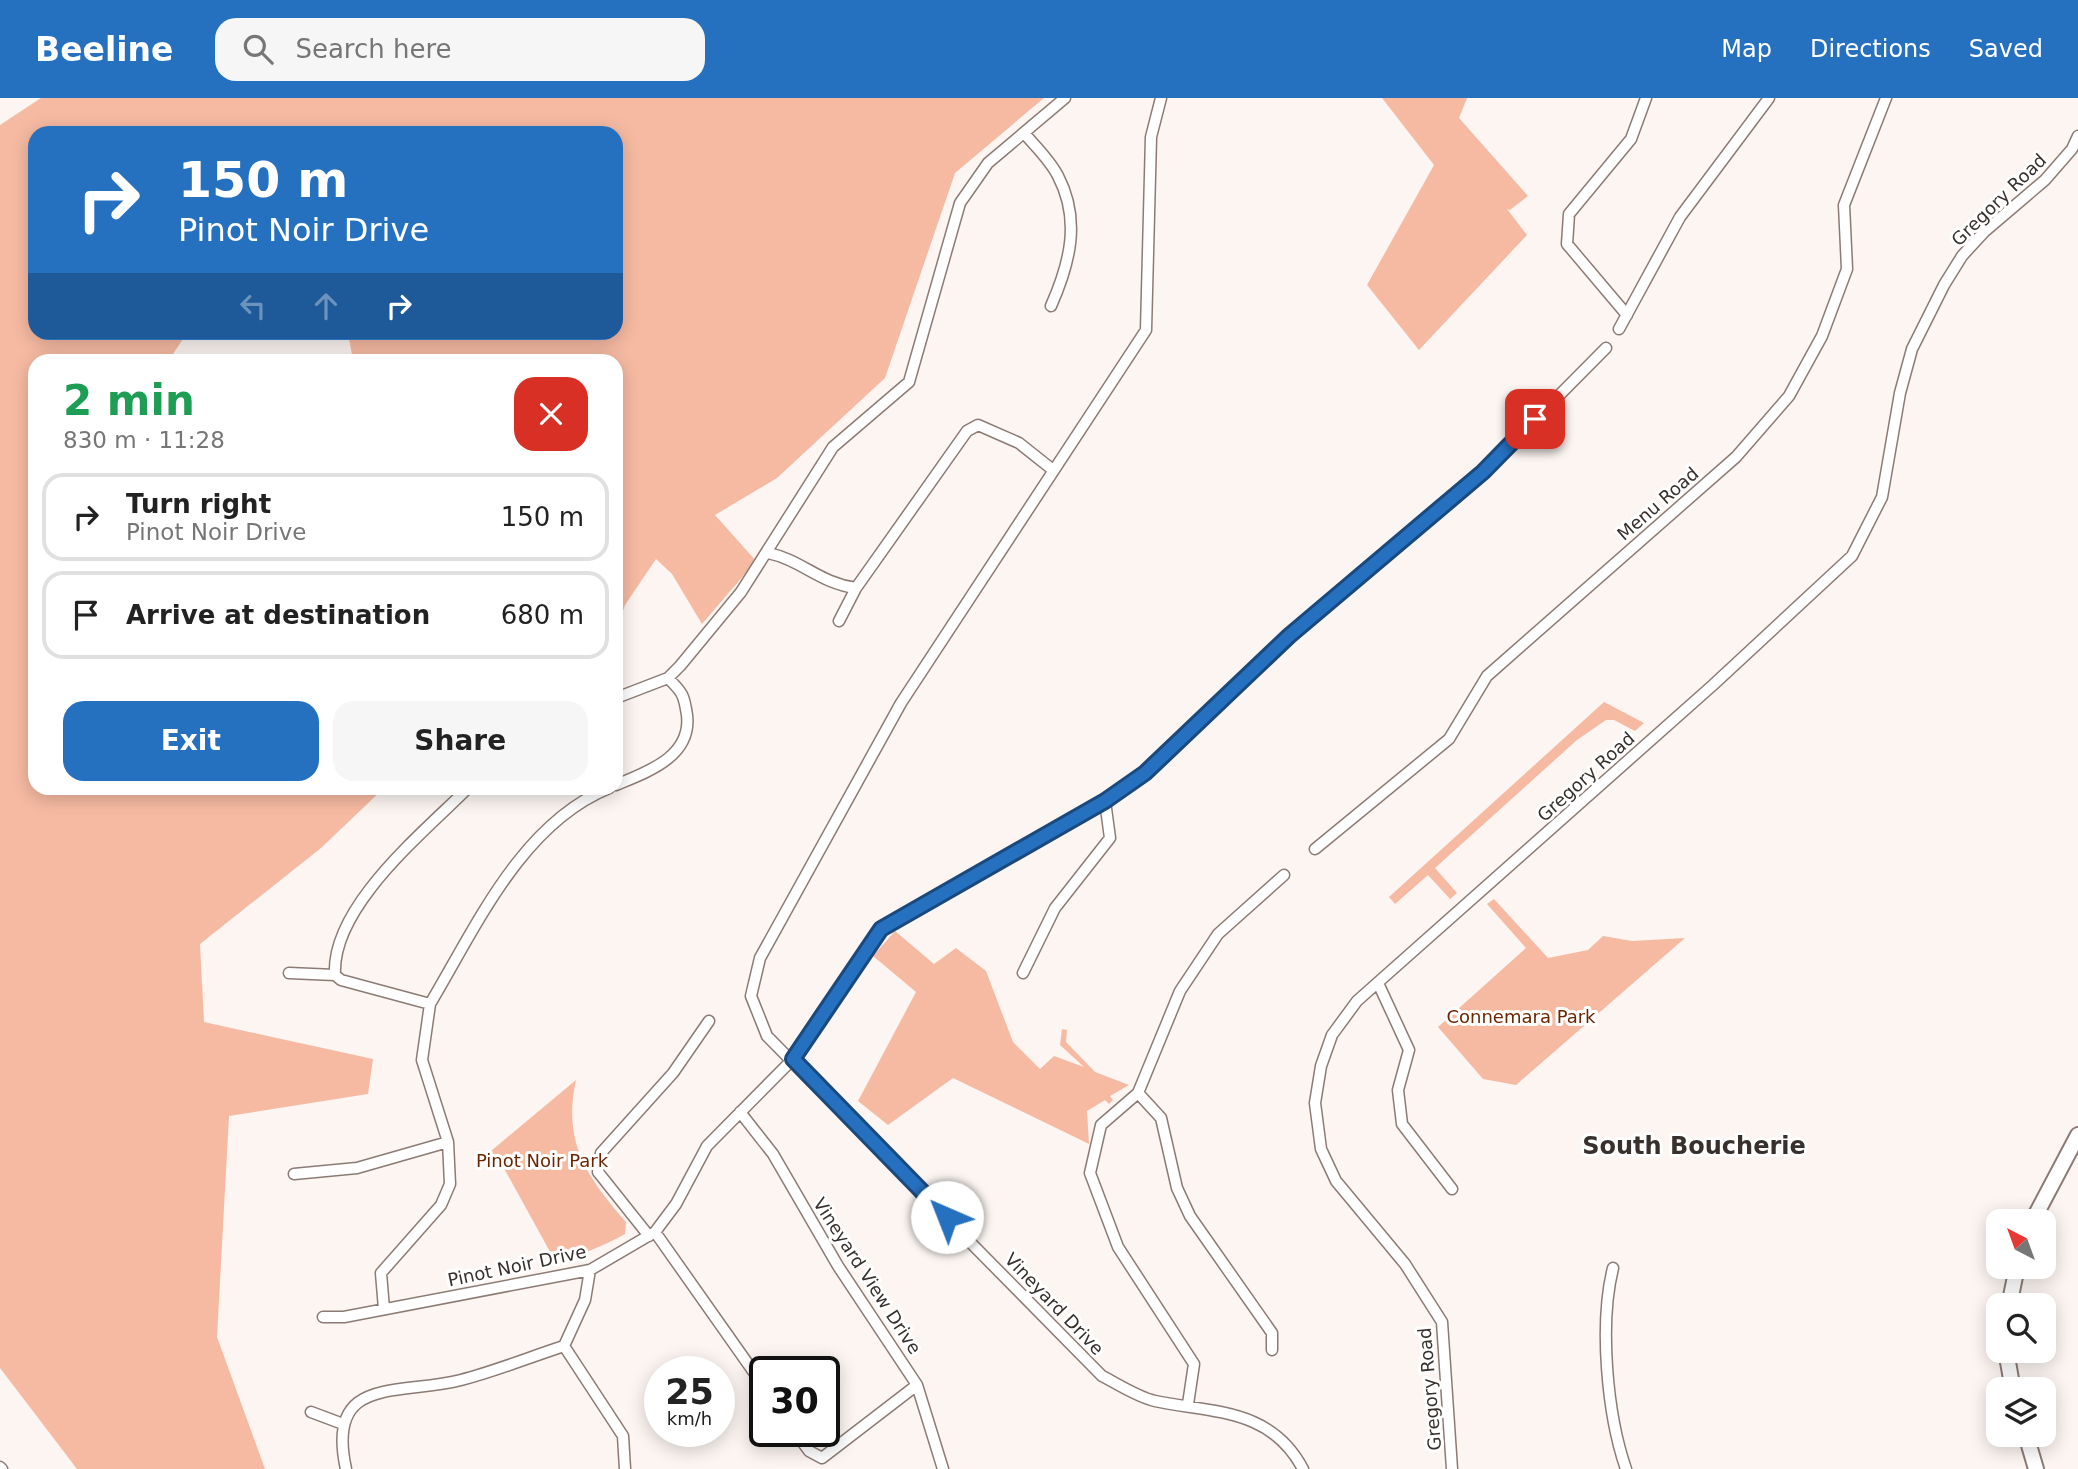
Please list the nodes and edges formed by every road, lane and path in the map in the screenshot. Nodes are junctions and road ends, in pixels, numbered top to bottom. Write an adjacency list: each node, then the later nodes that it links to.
1 (1065, 98): 6 (street)
2 (1161, 98): 12 (street, Vineyard Drive)
3 (1646, 98): 9 (street)
4 (1769, 98): 9 (street)
5 (1886, 98): 22 (street, Menu Road)
6 (1024, 133): 8 (street); 13 (street)
7 (2078, 136): 27 (street, Gregory Road)
8 (1051, 306)
9 (1628, 315): 10 (street)
10 (1619, 329)
11 (1606, 348): 21 (street, Pinot Noir Drive)
12 (1053, 470): 14 (street); 30 (street, Vineyard Drive)
13 (768, 552): 14 (street); 16 (street)
14 (856, 588): 15 (street)
15 (839, 621)
16 (668, 678): 17 (street); 18 (street)
17 (623, 695)
18 (623, 782)
19 (461, 795): 26 (street)
20 (597, 795): 28 (street)
21 (1105, 801): 25 (street); 30 (street, Pinot Noir Drive)
22 (1315, 849)
23 (1283, 875): 31 (street)
24 (289, 973): 26 (street)
25 (1023, 973)
26 (335, 975): 28 (street)
27 (1378, 983): 36 (street); 58 (street, Gregory Road)
28 (430, 1004): 34 (street)
29 (709, 1021): 38 (street)
30 (793, 1059): 32 (street, Pinot Noir Drive); 47 (street, Vineyard Drive)
31 (1138, 1093): 44 (street); 47 (street)
32 (740, 1112): 38 (street, Pinot Noir Drive); 46 (street, Vineyard View Drive)
33 (2078, 1135): 37 (main road)
34 (448, 1142): 35 (street); 41 (street)
35 (294, 1174)
36 (1452, 1189)
37 (2039, 1209)
38 (652, 1234): 40 (street, Pinot Noir Drive); 45 (street)
39 (1613, 1268): 59 (street)
40 (590, 1270): 41 (street, Pinot Noir Drive); 43 (street)
41 (384, 1309): 42 (street, Pinot Noir Drive)
42 (323, 1317)
43 (564, 1346): 49 (street); 55 (street)
44 (1272, 1350)
45 (749, 1366)
46 (917, 1385): 50 (street); 56 (street, Vineyard View Drive)
47 (1188, 1404): 57 (street, Vineyard Drive)
48 (312, 1412): 49 (street)
49 (343, 1424): 54 (street)
50 (840, 1444)
51 (806, 1447): 52 (street)
52 (836, 1447)
53 (2030, 1447): 60 (main road)
54 (346, 1469)
55 (625, 1469)
56 (943, 1469)
57 (1303, 1469)
58 (1452, 1469)
59 (1626, 1469)
60 (2036, 1469)

